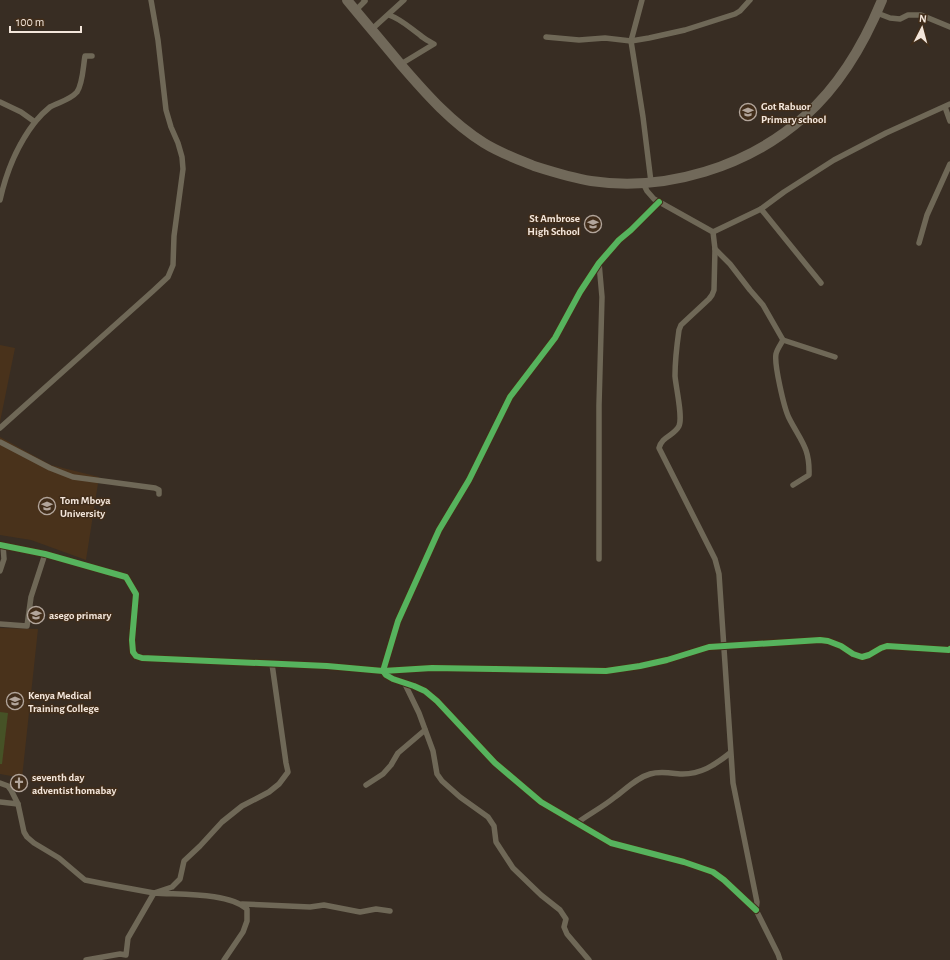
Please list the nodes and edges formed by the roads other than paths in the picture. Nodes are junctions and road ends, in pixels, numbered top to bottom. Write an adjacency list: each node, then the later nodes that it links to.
1 (151, 0): 33 (street)
2 (347, 0): 8 (highway)
3 (364, 0): 8 (street)
4 (404, 0): 10 (street)
5 (642, 0): 14 (street)
6 (750, 0): 14 (street)
7 (882, 0): 9 (highway)
8 (356, 10): 12 (highway)
9 (877, 13): 11 (street); 22 (highway)
10 (389, 14): 12 (street); 16 (street)
11 (950, 27)
12 (371, 30): 16 (highway)
13 (546, 37): 14 (street)
14 (630, 41): 22 (street)
15 (92, 56): 20 (street)
16 (401, 64): 22 (highway)
17 (0, 102): 20 (street)
18 (947, 105): 19 (street); 25 (street)
19 (950, 121)
20 (35, 122): 23 (street)
21 (950, 164): 27 (street)
22 (647, 182): 24 (street)
23 (0, 200)
24 (659, 202): 26 (street); 29 (street)
25 (761, 209): 26 (street); 30 (street)
26 (712, 232): 28 (street)
27 (919, 243)
28 (715, 249): 31 (street); 42 (street)
29 (599, 263): 39 (street); 45 (street)
30 (821, 283)
31 (783, 340): 32 (street); 35 (street)
32 (836, 357)
33 (0, 428)
34 (0, 442): 36 (street)
35 (793, 486)
36 (159, 494)
37 (2, 545): 38 (street); 40 (street)
38 (45, 554): 41 (street); 44 (street)
39 (599, 559)
40 (0, 570)
41 (0, 624)
42 (724, 646): 43 (street); 45 (street); 48 (street)
43 (950, 649)
44 (272, 664): 45 (street); 54 (street)
45 (383, 670): 46 (street)
46 (404, 682): 47 (street); 53 (street)
47 (425, 730): 50 (street); 60 (street)
48 (730, 753): 53 (street); 56 (street)
49 (0, 783): 52 (street)
50 (366, 785)
51 (0, 802): 52 (street)
52 (18, 804): 54 (street)
53 (577, 823): 56 (street)
54 (154, 893): 55 (street); 58 (street)
55 (242, 904): 57 (street); 59 (street)
56 (756, 910): 61 (street)
57 (390, 911)
58 (86, 960)
59 (224, 960)
60 (589, 960)
61 (780, 960)

